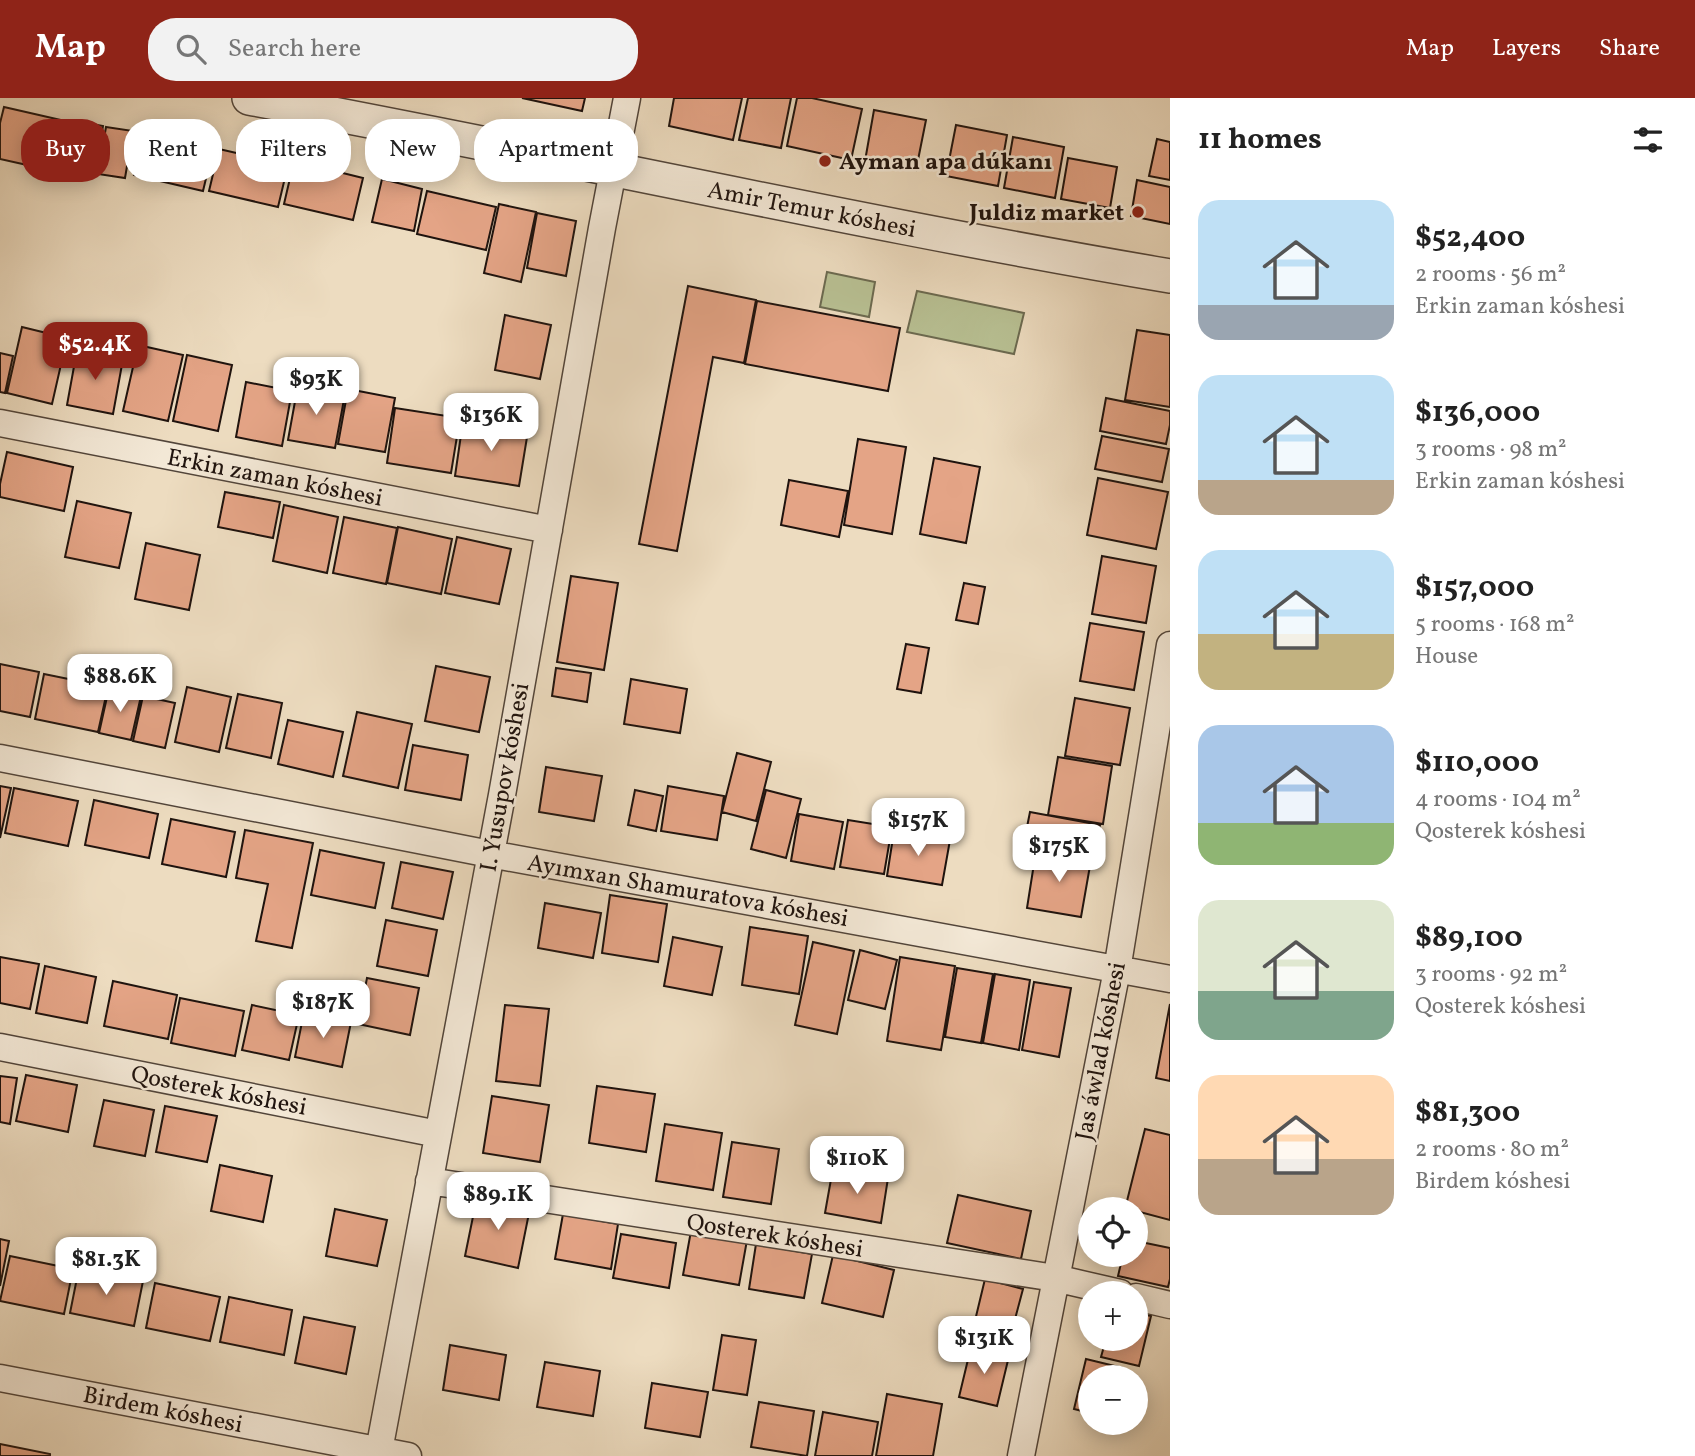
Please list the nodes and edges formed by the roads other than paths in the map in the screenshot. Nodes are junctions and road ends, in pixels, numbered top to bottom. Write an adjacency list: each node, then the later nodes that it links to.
1 (249, 98): 4 (street, Amir Temur kóshesi)
2 (627, 98): 3 (street, I. Yusupov kóshesi)
3 (623, 119)
4 (474, 142)
5 (638, 174): 7 (street, Amir Temur kóshesi)
6 (611, 182): 9 (street, I. Yusupov kóshesi)
7 (1170, 276)
8 (0, 423): 9 (street, Erkin zaman kóshesi)
9 (549, 530): 12 (street, I. Yusupov kóshesi)
10 (1170, 645): 13 (street, Jas áwlad kóshesi)
11 (0, 758): 12 (street, Ayımxan Shamuratova kóshesi)
12 (490, 854): 13 (street, Ayımxan Shamuratova kóshesi); 16 (street, I. Yusupov kóshesi)
13 (1117, 970): 14 (street, Ayımxan Shamuratova kóshesi); 18 (street, Jas áwlad kóshesi)
14 (1170, 979)
15 (0, 1047): 16 (street, Qosterek kóshesi)
16 (438, 1134): 17 (street, I. Yusupov kóshesi)
17 (429, 1181): 18 (street, Qosterek kóshesi); 23 (street, I. Yusupov kóshesi)
18 (1055, 1278): 19 (street, Qosterek kóshesi); 25 (street, Jas áwlad kóshesi)
19 (1078, 1283)
20 (1148, 1300): 21 (street)
21 (1170, 1305)
22 (0, 1378): 23 (street, Birdem kóshesi)
23 (378, 1453): 24 (street, Birdem kóshesi)
24 (408, 1456)
25 (1021, 1456)

